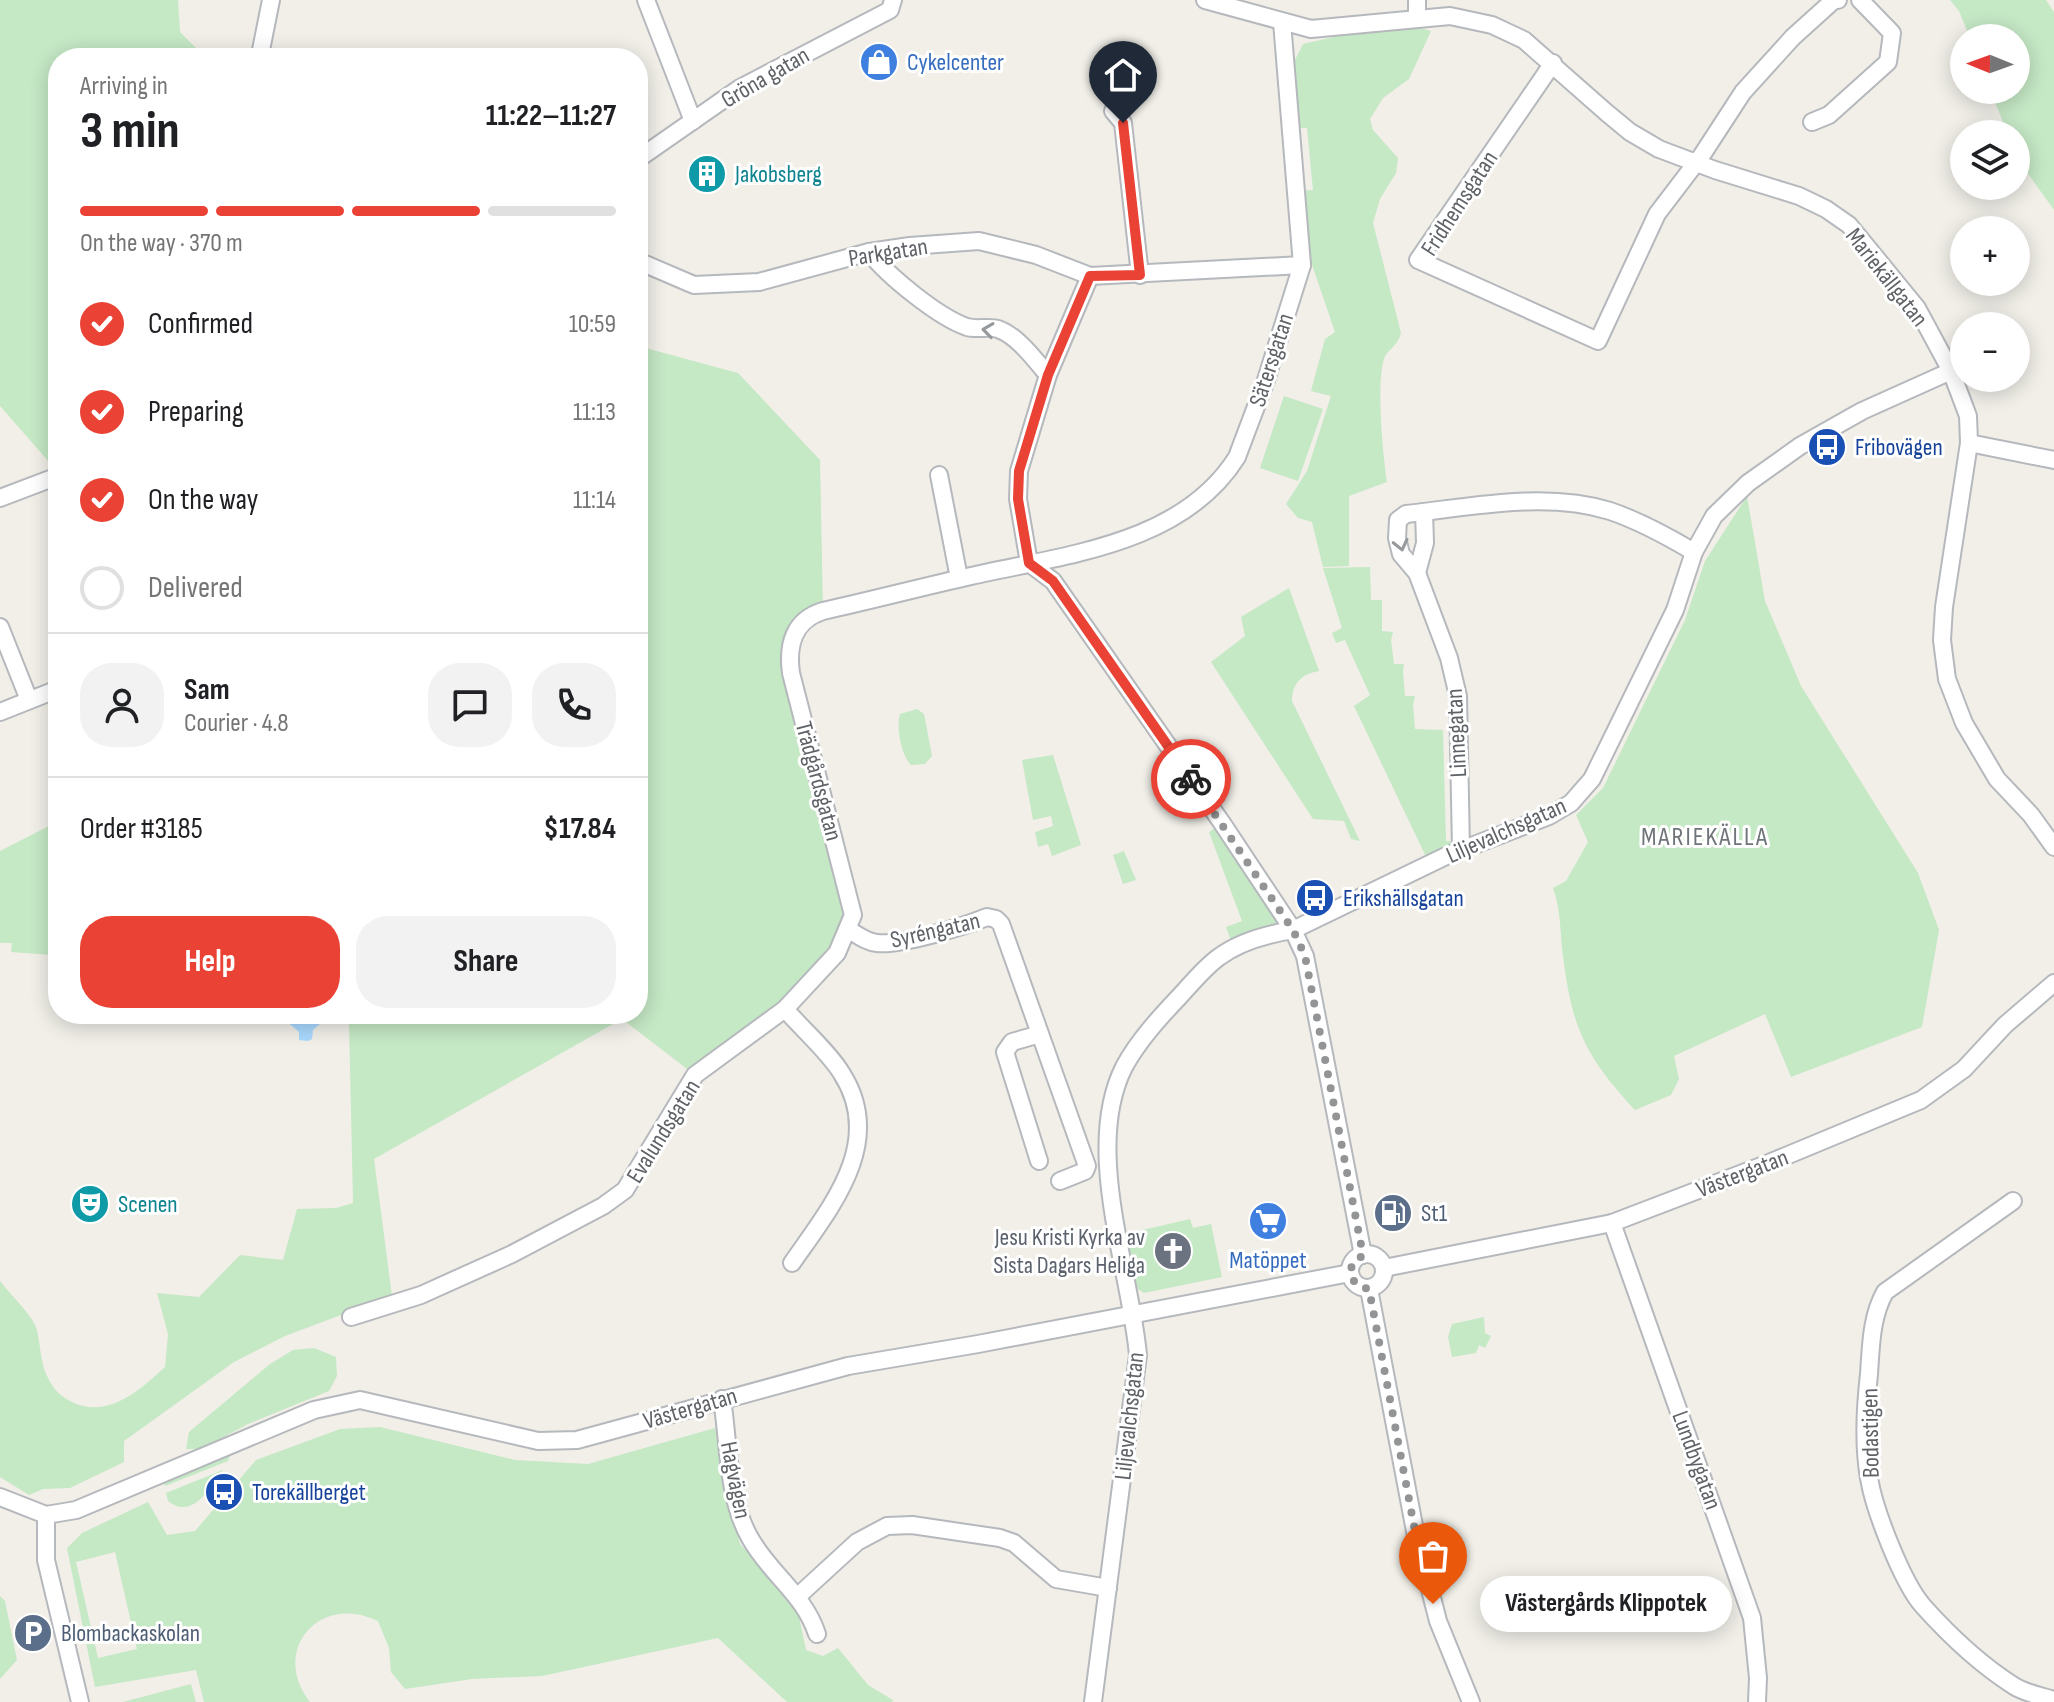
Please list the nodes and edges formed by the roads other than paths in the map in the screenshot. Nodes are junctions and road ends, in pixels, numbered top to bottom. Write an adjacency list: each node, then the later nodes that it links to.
1 (271, 0): 10 (street)
2 (646, 0): 13 (street)
3 (893, 0): 13 (street, Gröna gatan)
4 (1205, 0): 9 (street, Mariekällgatan)
5 (1417, 0): 8 (street)
6 (1838, 0): 16 (street)
7 (1860, 0): 14 (street)
8 (1417, 19): 9 (street, Mariekällgatan); 11 (street, Mariekällgatan)
9 (1282, 22): 19 (street, Sätersgatan)
10 (263, 48)
11 (1553, 63): 16 (street, Mariekällgatan); 16 (street, Fridhemsgatan)
12 (1113, 111): 20 (street)
13 (693, 121): 15 (street, Gröna gatan)
14 (1812, 122)
15 (648, 152)
16 (1697, 163): 22 (street, Mariekällgatan)
17 (869, 252): 18 (street, Parkgatan); 21 (street, Parkgatan); 24 (street, one-way to 17)
18 (648, 265)
19 (1302, 265): 20 (street, Parkgatan); 33 (street, Sätersgatan)
20 (1140, 275): 21 (street, Parkgatan)
21 (1090, 276): 24 (street)
22 (1950, 369)
23 (1950, 371): 32 (street, Liljevalchsgatan)
24 (1048, 375): 33 (street)
25 (1959, 392): 26 (street, Mariekällgatan)
26 (1969, 443): 27 (street); 41 (street, Mariekällgatan)
27 (2054, 460)
28 (939, 475): 35 (street)
29 (48, 480): 30 (street)
30 (0, 498)
31 (1424, 512): 32 (street, Linnegatan); 34 (street); 34 (street, Linnegatan, one-way to 34)
32 (1694, 552): 42 (street, Liljevalchsgatan)
33 (1029, 563): 35 (street, Sätersgatan); 44 (street)
34 (1417, 573): 42 (street, Linnegatan)
35 (959, 578): 37 (street, Sätersgatan)
36 (0, 627): 39 (street)
37 (794, 632): 43 (street, Trädgårdsgatan)
38 (48, 693): 39 (street)
39 (29, 700): 40 (street)
40 (0, 712)
41 (2054, 847)
42 (1461, 850): 44 (street, Liljevalchsgatan)
43 (849, 930): 46 (street, Evalundsgatan); 47 (street, Syréngatan)
44 (1293, 930): 52 (street); 57 (street, Liljevalchsgatan)
45 (2054, 983): 51 (street, Västergatan)
46 (785, 1009): 53 (street); 58 (street, Evalundsgatan)
47 (1040, 1034): 48 (street); 49 (street, Syréngatan)
48 (1039, 1161)
49 (1060, 1181)
50 (2013, 1201): 65 (street, Bodastigen)
51 (1612, 1223): 54 (street, Västergatan); 69 (street, Lundbygatan)
52 (1363, 1255): 54 (street); 55 (street)
53 (792, 1263)
54 (1384, 1268): 56 (street)
55 (1350, 1273): 56 (street); 57 (street, Västergatan)
56 (1369, 1289): 68 (street)
57 (1134, 1315): 59 (street, Västergatan); 62 (street, Liljevalchsgatan)
58 (351, 1317)
59 (722, 1399): 61 (street, Västergatan); 63 (street, Hagvägen)
60 (0, 1497): 61 (street)
61 (46, 1515): 66 (street)
62 (1108, 1588): 63 (street); 67 (street, Liljevalchsgatan)
63 (797, 1597): 64 (street, Hagvägen)
64 (817, 1634)
65 (2054, 1700)
66 (80, 1702)
67 (1093, 1702)
68 (1471, 1702)
69 (1757, 1702)

